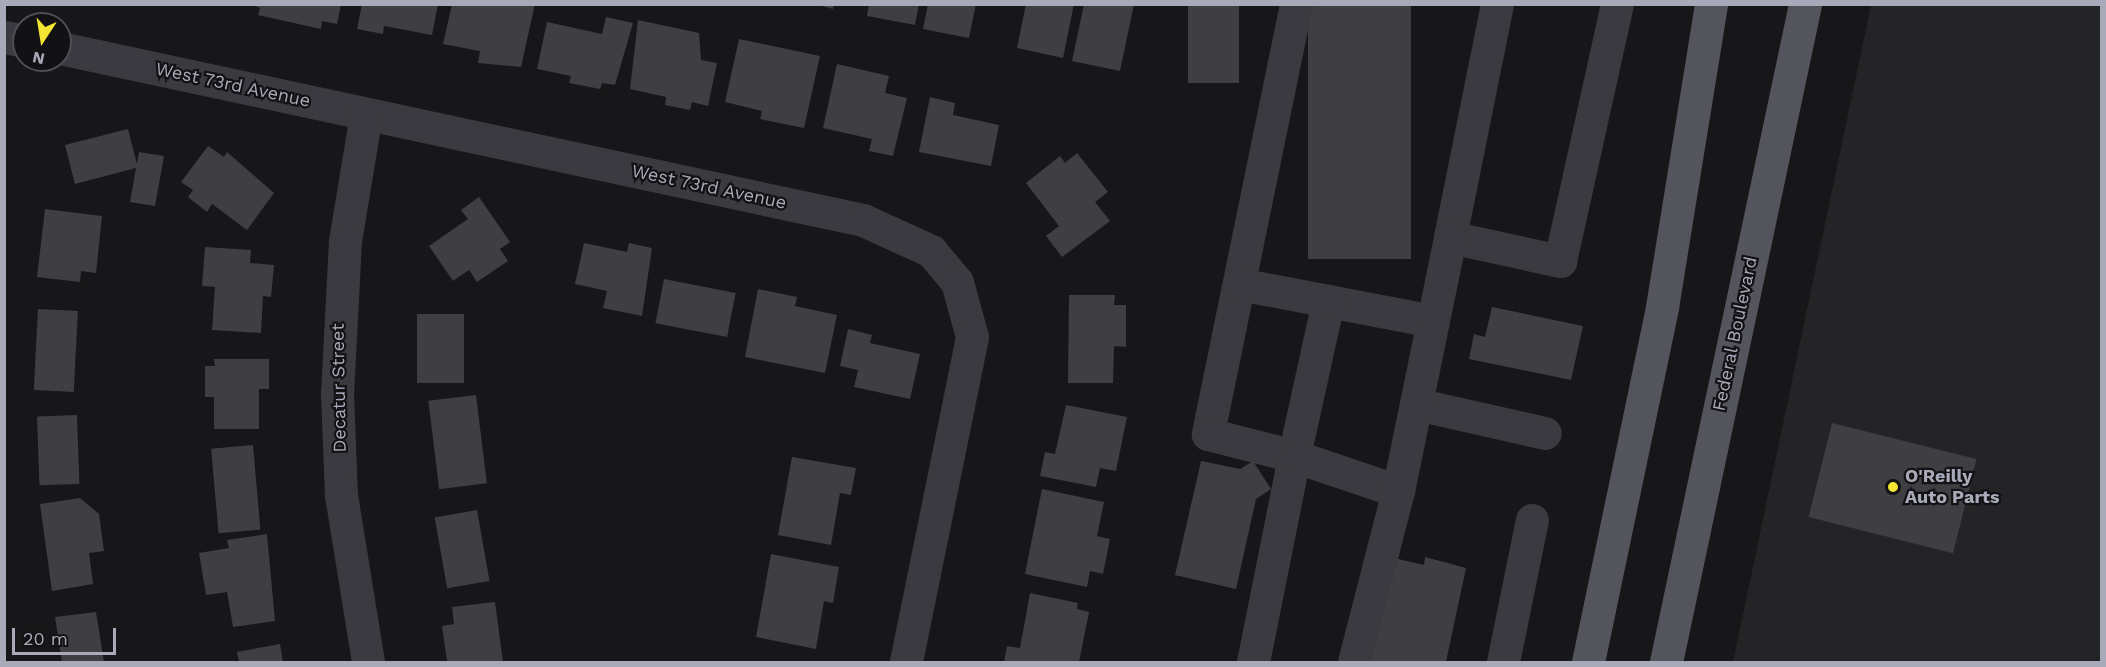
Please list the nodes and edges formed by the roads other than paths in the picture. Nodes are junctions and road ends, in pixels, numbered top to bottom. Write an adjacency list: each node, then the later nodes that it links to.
1 (1296, 4): 9 (street)
2 (1497, 4): 8 (street)
3 (1617, 4): 8 (street)
4 (1711, 4): 22 (main road)
5 (1805, 4): 23 (main road, Federal Boulevard)
6 (72, 51): 7 (street, West 73rd Avenue)
7 (366, 114): 17 (street, Decatur Street); 18 (street, West 73rd Avenue)
8 (1450, 237): 11 (street)
9 (1239, 284): 10 (street); 14 (street)
10 (1328, 302): 11 (street); 14 (street)
11 (1433, 321): 12 (street)
12 (1416, 404): 13 (street); 15 (street)
13 (1545, 433)
14 (1294, 456): 15 (street); 19 (street)
15 (1398, 491): 20 (street)
16 (1532, 520): 21 (street)
17 (368, 663)
18 (906, 663)
19 (1253, 663)
20 (1354, 663)
21 (1503, 663)
22 (1588, 663)
23 (1666, 663)

